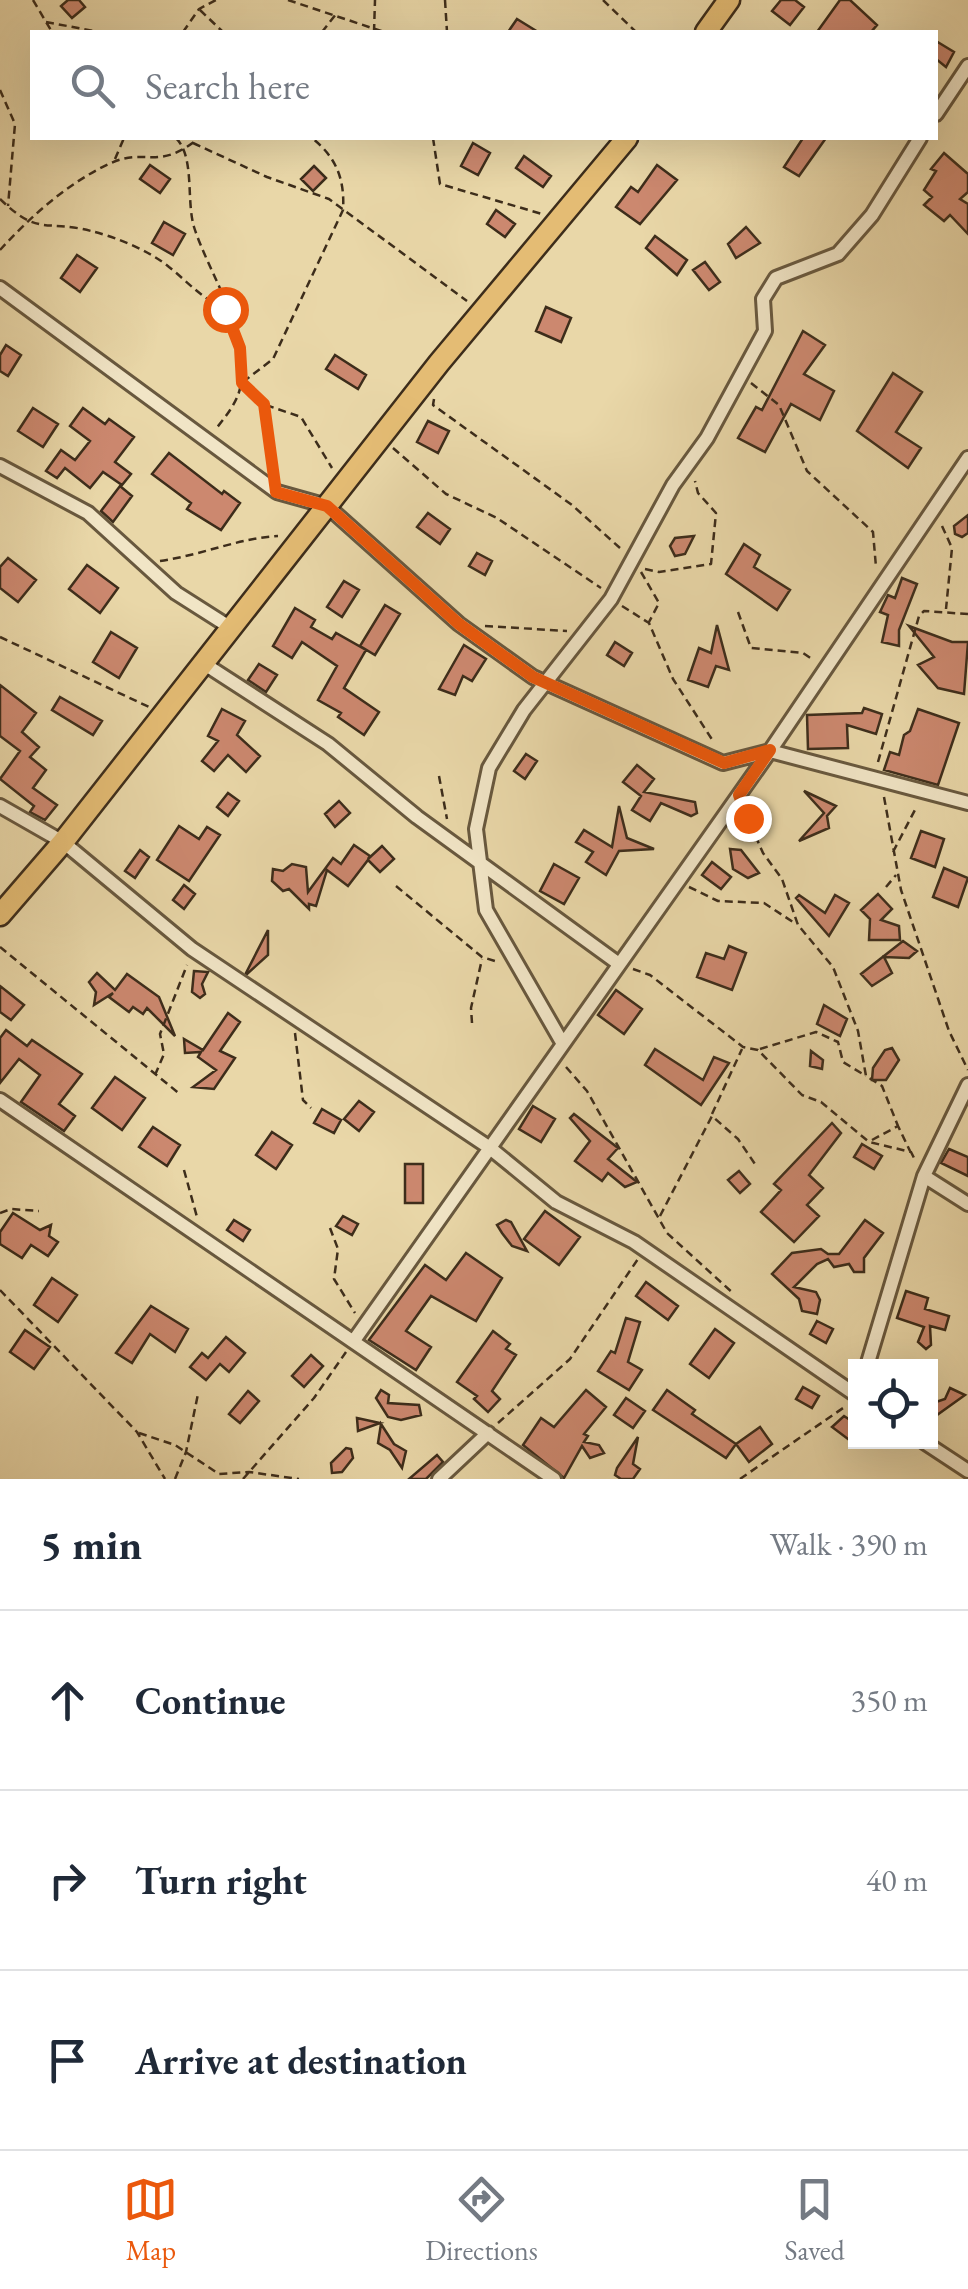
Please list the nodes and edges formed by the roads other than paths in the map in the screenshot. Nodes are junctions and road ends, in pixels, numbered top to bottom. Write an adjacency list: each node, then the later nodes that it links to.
1 (728, 0): 2 (highway)
2 (707, 30)
3 (968, 66): 4 (street)
4 (938, 111)
5 (624, 140): 10 (highway)
6 (919, 140): 13 (street)
7 (0, 288): 10 (street)
8 (968, 458): 14 (street)
9 (0, 466): 11 (street)
10 (327, 506): 11 (highway); 13 (street)
11 (231, 628): 12 (highway)
12 (204, 663): 17 (highway); 18 (street)
13 (547, 681): 14 (street); 18 (street)
14 (770, 750): 15 (street); 20 (street)
15 (968, 803)
16 (0, 806): 17 (street)
17 (64, 842): 19 (highway); 24 (street)
18 (480, 865): 20 (street); 21 (street)
19 (0, 915)
20 (619, 964): 21 (street)
21 (558, 1049): 24 (street)
22 (968, 1085): 25 (street)
23 (0, 1100): 27 (street)
24 (490, 1148): 27 (street); 29 (street)
25 (924, 1176): 26 (street); 28 (street)
26 (968, 1204)
27 (359, 1333): 30 (street)
28 (869, 1359)
29 (848, 1390)
30 (488, 1433): 33 (street); 34 (street)
31 (934, 1449): 32 (street)
32 (968, 1472)
33 (438, 1479)
34 (554, 1479)

